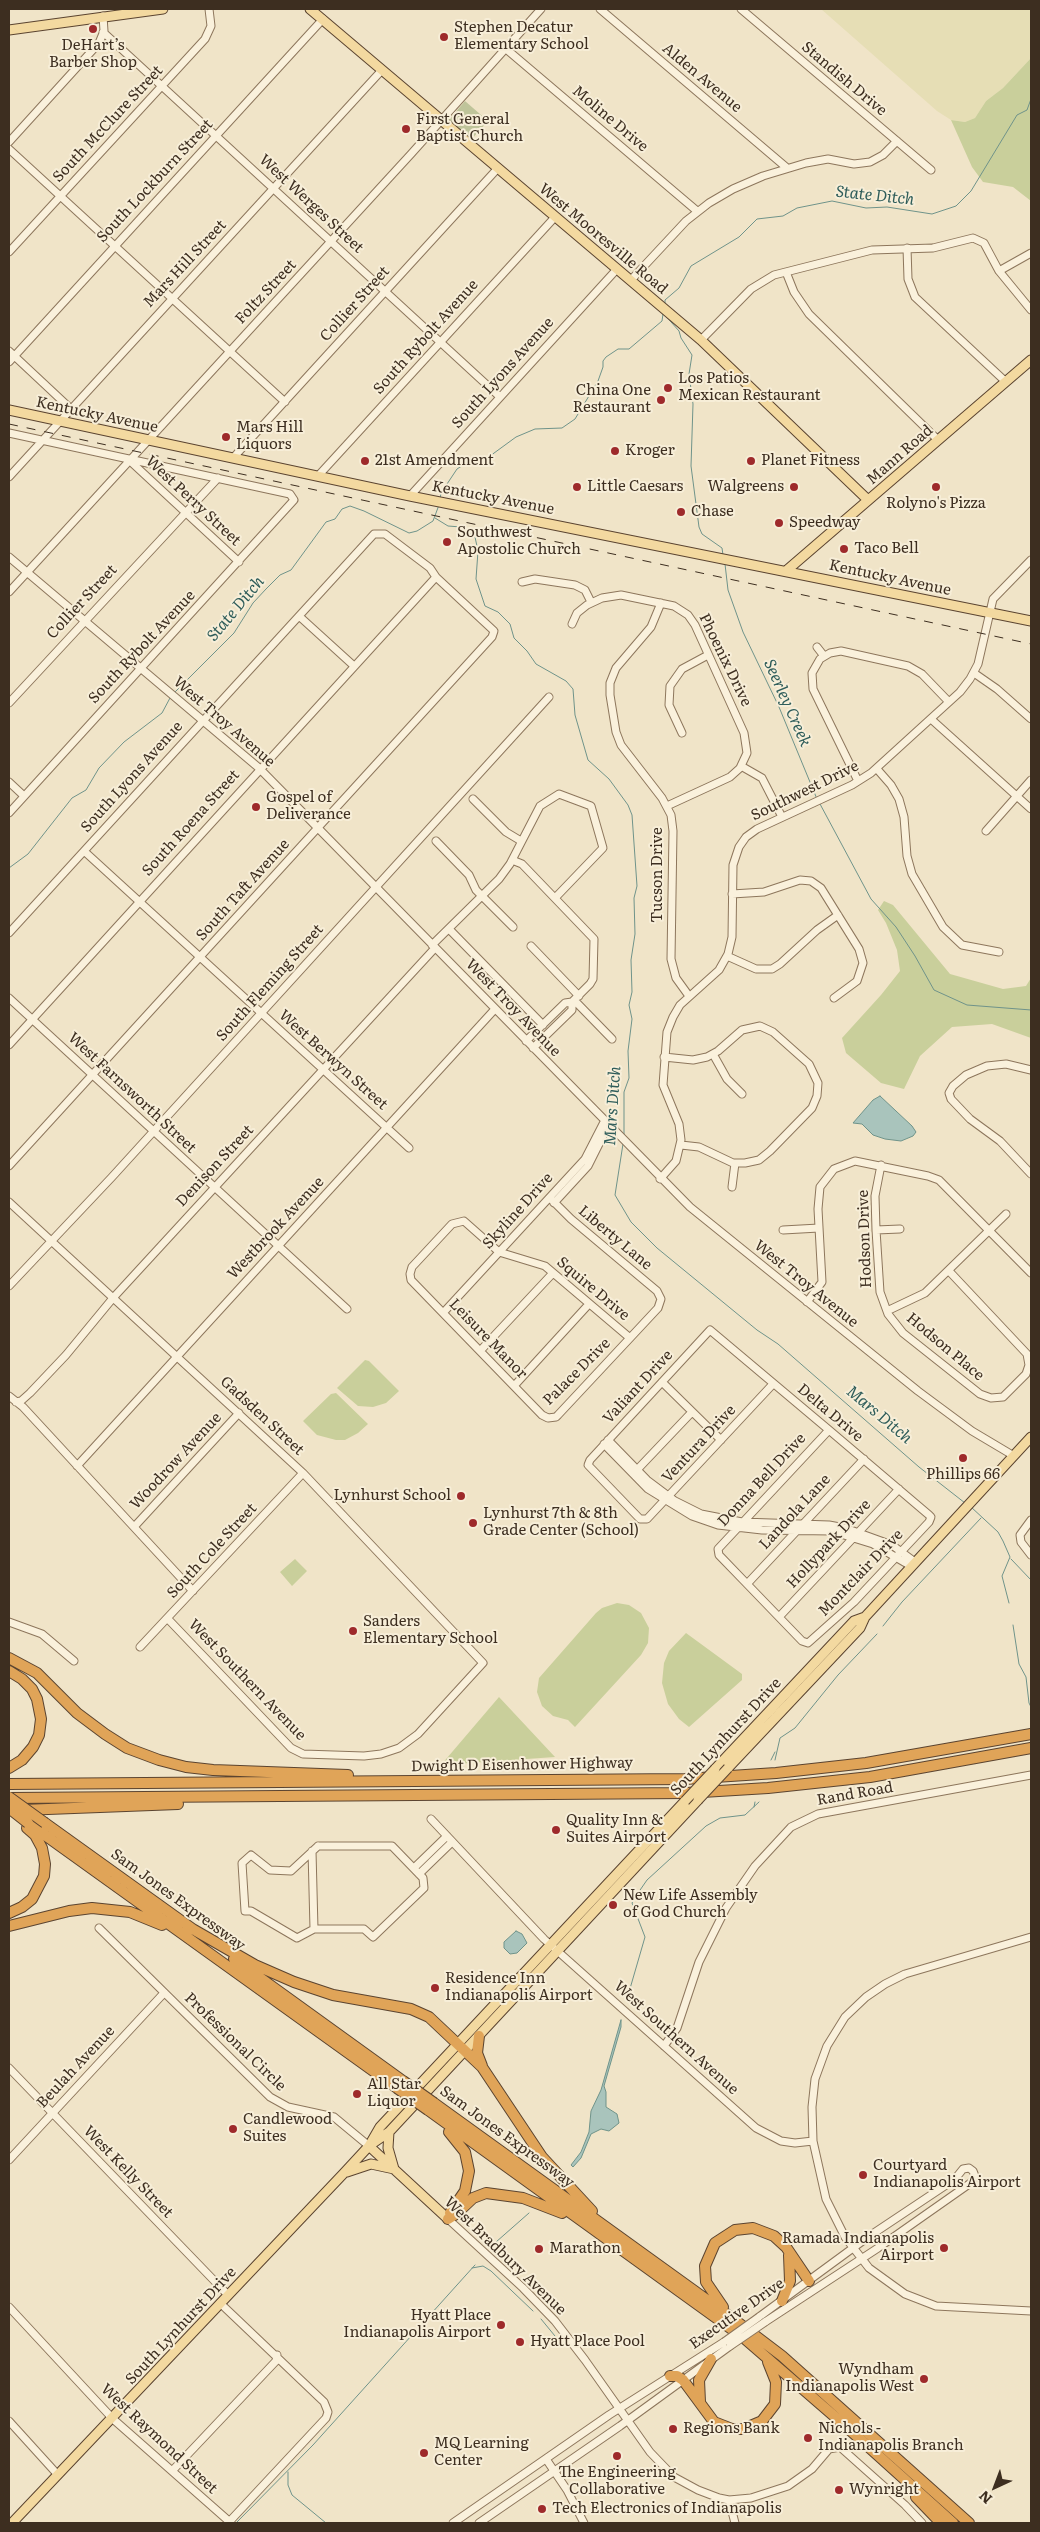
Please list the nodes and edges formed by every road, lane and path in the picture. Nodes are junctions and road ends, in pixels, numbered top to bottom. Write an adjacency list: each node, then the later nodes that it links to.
1 (163, 9): 7 (main road)
2 (209, 9): 13 (street, South McClure Street)
3 (310, 9): 8 (main road, West Mooresville Road)
4 (541, 9): 11 (street, Foltz Street)
5 (600, 9): 20 (street, Alden Avenue)
6 (740, 9): 16 (street, Standish Drive)
7 (101, 14): 9 (main road); 10 (street)
8 (323, 19): 12 (main road, West Mooresville Road); 15 (street, South Lockburn Street)
9 (9, 30)
10 (104, 32): 13 (street, West Werges Street); 17 (street)
11 (505, 48): 14 (street, Foltz Street); 24 (street, Moline Drive)
12 (382, 70): 14 (main road, West Mooresville Road); 22 (street, Mars Hill Street)
13 (162, 86): 15 (street, West Werges Street); 23 (street, South McClure Street)
14 (440, 120): 19 (main road, West Mooresville Road); 26 (street, Foltz Street)
15 (216, 135): 22 (street, West Werges Street); 27 (street, South Lockburn Street)
16 (897, 141): 20 (street); 21 (street, Standish Drive)
17 (9, 142)
18 (9, 149): 23 (street)
19 (498, 168): 25 (main road, West Mooresville Road); 35 (street, Collier Street)
20 (787, 168): 24 (street)
21 (931, 170)
22 (273, 188): 26 (street, West Werges Street); 36 (street, Mars Hill Street)
23 (60, 196): 27 (street); 29 (street, South McClure Street)
24 (697, 211): 34 (street)
25 (555, 217): 31 (main road, West Mooresville Road); 39 (street, South Rybolt Avenue)
26 (331, 241): 35 (street, West Werges Street); 40 (street, Foltz Street)
27 (114, 246): 36 (street); 41 (street, South Lockburn Street)
28 (907, 248): 32 (street); 33 (street); 44 (street)
29 (9, 252)
30 (1031, 253): 32 (street)
31 (617, 269): 34 (main road, West Mooresville Road); 45 (street, South Lyons Avenue)
32 (998, 271): 37 (street)
33 (786, 272): 38 (street); 53 (street)
34 (631, 280): 38 (main road, West Mooresville Road)
35 (386, 291): 39 (street, West Werges Street); 46 (street, Collier Street)
36 (172, 298): 40 (street); 47 (street, Mars Hill Street)
37 (1031, 310)
38 (701, 340): 60 (main road, West Mooresville Road)
39 (441, 342): 45 (street, West Werges Street); 57 (street, South Rybolt Avenue)
40 (229, 352): 46 (street); 52 (street, Foltz Street)
41 (12, 353): 43 (street, South Lockburn Street); 47 (street)
42 (1031, 360): 44 (main road, Mann Road)
43 (9, 362)
44 (1006, 382): 53 (main road, Mann Road)
45 (500, 396): 59 (street, South Lyons Avenue)
46 (284, 402): 54 (street, Collier Street)
47 (71, 409): 49 (street, Mars Hill Street)
48 (9, 410): 49 (main road, Kentucky Avenue)
49 (60, 421): 51 (street, Mars Hill Street); 52 (main road, Kentucky Avenue)
50 (9, 433): 51 (street)
51 (42, 440): 55 (street); 56 (street, Mars Hill Street)
52 (148, 440): 54 (main road, Kentucky Avenue); 55 (street, Foltz Street)
53 (938, 440): 60 (main road, Mann Road)
54 (233, 458): 57 (main road, Kentucky Avenue)
55 (130, 460): 58 (street); 61 (street, West Perry Street); 66 (street, Foltz Street)
56 (9, 476)
57 (318, 476): 59 (main road, Kentucky Avenue)
58 (218, 478): 61 (street, Collier Street); 64 (street, South Rybolt Avenue)
59 (410, 496): 65 (main road, Kentucky Avenue)
60 (868, 500): 65 (main road, Mann Road)
61 (186, 511): 64 (street, West Perry Street); 74 (street, Collier Street)
62 (9, 558): 66 (street, West Troy Avenue)
63 (1031, 560): 72 (street, Southwest Drive)
64 (239, 562): 81 (street, South Rybolt Avenue)
65 (786, 571): 72 (main road, Kentucky Avenue)
66 (27, 572): 69 (street, Foltz Street); 74 (street, West Troy Avenue)
67 (436, 577): 73 (street, South Lyons Avenue); 80 (street, South Roena Street); 103 (street, South Taft Avenue)
68 (522, 582): 70 (street)
69 (9, 592)
70 (591, 602): 71 (street, Phoenix Drive); 76 (street)
71 (661, 603): 78 (street, Phoenix Drive); 99 (street, Tucson Drive)
72 (990, 612): 75 (main road, Kentucky Avenue); 82 (street, Southwest Drive)
73 (299, 616): 80 (street); 88 (street, South Lyons Avenue)
74 (84, 621): 81 (street, West Troy Avenue); 85 (street, Collier Street)
75 (1031, 621)
76 (572, 624)
77 (817, 647): 79 (street)
78 (708, 655): 89 (street); 90 (street, Phoenix Drive)
79 (824, 656): 84 (street); 95 (street)
80 (354, 666): 91 (street, South Roena Street)
81 (141, 669): 88 (street, West Troy Avenue); 96 (street, South Rybolt Avenue)
82 (974, 674): 84 (street, Southwest Drive); 87 (street)
83 (549, 697): 109 (street, South Fleming Street)
84 (949, 702): 86 (street, Southwest Drive)
85 (9, 703)
86 (931, 719): 92 (street, Southwest Drive); 97 (street)
87 (1031, 719)
88 (203, 721): 91 (street, West Troy Avenue); 107 (street, South Lyons Avenue)
89 (682, 734)
90 (741, 766): 99 (street); 102 (street)
91 (259, 768): 103 (street, West Troy Avenue); 113 (street, South Roena Street)
92 (877, 768): 95 (street, Southwest Drive); 120 (street)
93 (1031, 780): 97 (street)
94 (9, 782): 96 (street)
95 (858, 782): 102 (street, Southwest Drive)
96 (24, 796): 101 (street, South Rybolt Avenue)
97 (1017, 796): 100 (street); 104 (street)
98 (473, 799): 106 (street)
99 (667, 806): 123 (street, Tucson Drive)
100 (1031, 809)
101 (9, 813)
102 (782, 817): 110 (street, Southwest Drive)
103 (317, 828): 109 (street, West Troy Avenue); 122 (street, South Taft Avenue)
104 (986, 830)
105 (436, 841): 111 (street)
106 (521, 841): 108 (street, Denison Street); 112 (street, Denison Street)
107 (84, 850): 113 (street, West Berwyn Street); 117 (street, South Lyons Avenue)
108 (512, 860): 111 (street, Denison Street); 112 (street)
109 (375, 888): 119 (street, West Troy Avenue); 128 (street, South Fleming Street)
110 (732, 894): 114 (street); 121 (street, Southwest Drive)
111 (482, 896): 115 (street); 116 (street, Denison Street)
112 (555, 898): 126 (street)
113 (139, 901): 122 (street, West Berwyn Street); 129 (street, South Roena Street)
114 (838, 915): 121 (street); 125 (street)
115 (513, 927)
116 (449, 928): 119 (street, Denison Street); 130 (street)
117 (9, 933)
118 (531, 946): 126 (street)
119 (434, 947): 127 (street, West Troy Avenue); 137 (street, Denison Street)
120 (999, 952)
121 (727, 956): 123 (street, Southwest Drive)
122 (201, 957): 128 (street, West Berwyn Street); 139 (street, South Taft Avenue)
123 (689, 996): 136 (street, Southwest Drive)
124 (9, 998): 129 (street, West Farnsworth Street)
125 (834, 998)
126 (575, 1000): 130 (street); 131 (street); 134 (street)
127 (495, 1009): 132 (street, West Troy Avenue); 144 (street, Westbrook Avenue)
128 (261, 1013): 137 (street, West Berwyn Street); 145 (street, South Fleming Street)
129 (32, 1019): 133 (street, South Roena Street); 139 (street, West Farnsworth Street)
130 (542, 1025): 132 (street)
131 (612, 1039)
132 (526, 1041): 134 (street, West Troy Avenue)
133 (9, 1045)
134 (533, 1048): 143 (street, West Troy Avenue)
135 (713, 1054): 136 (street); 140 (street); 142 (street)
136 (664, 1057): 146 (street, Southwest Drive)
137 (323, 1070): 144 (street, West Berwyn Street); 154 (street, Denison Street)
138 (1031, 1070): 151 (street)
139 (93, 1076): 145 (street, West Farnsworth Street); 150 (street, South Taft Avenue)
140 (818, 1086): 141 (street); 148 (street)
141 (827, 1086)
142 (742, 1094)
143 (606, 1124): 152 (street, West Troy Avenue); 155 (street, Skyline Drive)
144 (387, 1128): 147 (street, West Berwyn Street); 164 (street, Westbrook Avenue)
145 (153, 1131): 154 (street, West Farnsworth Street); 163 (street, South Fleming Street)
146 (681, 1145): 148 (street); 152 (street)
147 (409, 1148)
148 (735, 1163): 153 (street)
149 (881, 1165): 158 (street); 161 (street, Hodson Drive); 162 (street)
150 (9, 1166)
151 (1031, 1174)
152 (660, 1179): 173 (street, West Troy Avenue)
153 (732, 1187)
154 (215, 1188): 164 (street, West Farnsworth Street); 171 (street, Denison Street)
155 (552, 1200): 165 (street, Skyline Drive); 172 (street, Liberty Lane)
156 (9, 1202): 163 (street, Gadsden Street)
157 (1006, 1214): 162 (street)
158 (819, 1228): 160 (street); 173 (street)
159 (900, 1229): 161 (street)
160 (783, 1230)
161 (876, 1230): 176 (street, Hodson Drive)
162 (990, 1231): 166 (street); 168 (street)
163 (51, 1241): 170 (street, South Fleming Street); 171 (street, Gadsden Street)
164 (278, 1246): 175 (street, West Farnsworth Street); 181 (street, Westbrook Avenue)
165 (499, 1252): 167 (street, Squire Drive); 169 (street, Squire Drive); 177 (street, Skyline Drive)
166 (949, 1271): 176 (street); 176 (street, Hodson Place)
167 (553, 1273): 174 (street, Squire Drive); 180 (street)
168 (1031, 1273)
169 (410, 1275): 177 (street, Leisure Manor)
170 (9, 1286)
171 (113, 1298): 181 (street, Gadsden Street); 186 (street, Denison Street)
172 (661, 1299): 179 (street, Palace Drive)
173 (807, 1302): 194 (street, West Troy Avenue)
174 (589, 1304): 179 (street, Squire Drive); 184 (street)
175 (347, 1309)
176 (887, 1311)
177 (442, 1313): 180 (street, Leisure Manor)
178 (710, 1330): 182 (street, Valiant Drive); 183 (street, Delta Drive)
179 (630, 1338): 189 (street, Palace Drive)
180 (480, 1351): 184 (street, Leisure Manor)
181 (176, 1356): 188 (street, Gadsden Street); 196 (street, Westbrook Avenue)
182 (662, 1382): 187 (street); 193 (street, Valiant Drive)
183 (773, 1384): 190 (street, Delta Drive); 192 (street, Ventura Drive)
184 (514, 1386): 189 (street, Leisure Manor)
185 (9, 1396): 186 (street)
186 (16, 1402): 196 (street)
187 (692, 1412): 192 (street); 198 (street)
188 (239, 1413): 197 (street, Gadsden Street); 205 (street, Woodrow Avenue)
189 (551, 1418)
190 (829, 1430): 195 (street, Delta Drive); 204 (street, Donna Bell Drive)
191 (1031, 1438): 194 (main road, South Lynhurst Drive)
192 (721, 1440): 200 (street, Ventura Drive)
193 (606, 1442): 198 (street); 202 (street, Valiant Drive)
194 (1014, 1456): 210 (main road, South Lynhurst Drive)
195 (864, 1459): 199 (street, Delta Drive); 206 (street, Landola Lane)
196 (78, 1466): 205 (street)
197 (303, 1473): 212 (street, South Cole Street); 222 (street, Gadsden Street)
198 (634, 1473): 200 (street)
199 (899, 1489): 201 (street, Delta Drive); 207 (street, Hollypark Drive)
200 (667, 1499): 202 (street, Ventura Drive); 204 (street)
201 (931, 1518): 208 (street, Montclair Drive)
202 (643, 1520)
203 (1031, 1520): 209 (street)
204 (739, 1525): 206 (street); 211 (street, Donna Bell Drive)
205 (134, 1527): 212 (street)
206 (801, 1527): 207 (street); 211 (street, Landola Lane)
207 (856, 1534): 208 (street); 213 (street, Hollypark Drive)
208 (900, 1554): 210 (street); 213 (street, Montclair Drive)
209 (1031, 1555)
210 (913, 1564): 214 (main road, South Lynhurst Drive)
211 (747, 1584): 213 (street)
212 (193, 1591): 215 (street, South Cole Street)
213 (779, 1617)
214 (865, 1617): 243 (main road, South Lynhurst Drive, bridge); 243 (main road, South Lynhurst Drive, bridge)
215 (168, 1619): 217 (street, South Cole Street); 222 (street, West Southern Avenue)
216 (9, 1622): 219 (street)
217 (140, 1647)
218 (9, 1658): 226 (highway)
219 (74, 1661)
220 (9, 1671): 224 (highway)
221 (1031, 1734): 226 (highway, Dwight D Eisenhower Highway)
222 (399, 1748)
223 (1031, 1748): 228 (highway, Dwight D Eisenhower Highway)
224 (9, 1768)
225 (1031, 1775): 247 (street, Rand Road)
226 (419, 1782): 227 (highway, Dwight D Eisenhower Highway)
227 (9, 1784)
228 (276, 1797): 229 (highway, Dwight D Eisenhower Highway); 230 (highway)
229 (9, 1798): 239 (highway, Sam Jones Expressway, bridge)
230 (9, 1809): 232 (highway, bridge)
231 (431, 1819): 233 (street, West Southern Avenue)
232 (25, 1822): 237 (highway); 244 (highway, Sam Jones Expressway)
233 (446, 1836): 234 (street, West Southern Avenue); 236 (street)
234 (452, 1842): 236 (street); 243 (street, West Southern Avenue)
235 (312, 1851): 236 (street); 241 (street); 241 (street)
236 (416, 1871): 241 (street)
237 (9, 1913)
238 (9, 1926): 244 (highway)
239 (190, 1927): 248 (highway); 251 (highway, Sam Jones Expressway)
240 (99, 1928): 245 (street)
241 (314, 1929)
242 (1031, 1937): 255 (street)
243 (554, 1948): 246 (main road, South Lynhurst Drive); 247 (street, West Southern Avenue); 248 (main road, South Lynhurst Drive)
244 (213, 1956): 251 (highway, Sam Jones Expressway)
245 (164, 1993): 253 (street, Beulah Avenue); 256 (street, Professional Circle)
246 (479, 2036): 248 (main road, South Lynhurst Drive); 249 (highway)
247 (664, 2046): 255 (street, West Southern Avenue)
248 (460, 2048): 249 (highway); 254 (main road, South Lynhurst Drive); 256 (main road, South Lynhurst Drive)
249 (482, 2066): 262 (highway)
250 (9, 2068): 253 (street, West Kelly Street)
251 (400, 2085): 252 (highway, Sam Jones Expressway, bridge)
252 (431, 2107): 260 (highway); 261 (highway, Sam Jones Expressway); 262 (highway, Sam Jones Expressway)
253 (53, 2113): 257 (street, Beulah Avenue); 266 (street, West Kelly Street)
254 (388, 2132): 256 (main road, South Lynhurst Drive); 258 (main road)
255 (813, 2141): 264 (street)
256 (369, 2146): 258 (main road, West Bradbury Avenue); 259 (main road, South Lynhurst Drive)
257 (9, 2160)
258 (394, 2169): 259 (main road); 260 (main road, West Bradbury Avenue)
259 (344, 2173): 266 (main road, South Lynhurst Drive)
260 (448, 2219): 261 (highway); 280 (street, West Bradbury Avenue)
261 (598, 2233): 275 (highway, Sam Jones Expressway)
262 (614, 2233): 271 (highway, Sam Jones Expressway)
263 (786, 2247): 265 (highway); 267 (highway); 271 (highway)
264 (857, 2254): 264 (street, Executive Drive); 265 (street, Executive Drive); 265 (street, Executive Drive); 270 (street)
265 (813, 2284): 267 (street, Executive Drive); 272 (street, Executive Drive)
266 (228, 2295): 268 (main road, South Lynhurst Drive)
267 (782, 2301): 272 (street, Executive Drive)
268 (220, 2303): 274 (street); 281 (main road, South Lynhurst Drive)
269 (9, 2307): 281 (street, West Raymond Street)
270 (1031, 2311)
271 (732, 2318): 301 (highway, Sam Jones Expressway)
272 (762, 2319): 273 (street, Executive Drive, bridge)
273 (727, 2344): 276 (street, Executive Drive); 277 (street, Executive Drive)
274 (278, 2355): 286 (street); 291 (street)
275 (763, 2355): 279 (highway); 284 (highway, Sam Jones Expressway)
276 (711, 2360): 278 (street, Executive Drive); 279 (highway)
277 (670, 2376): 278 (highway); 280 (street, Executive Drive)
278 (683, 2380): 279 (highway); 282 (street, Executive Drive)
279 (701, 2406)
280 (620, 2408): 282 (street, West Bradbury Avenue); 285 (street, Executive Drive)
281 (113, 2419): 286 (street, West Raymond Street); 288 (main road, South Lynhurst Drive)
282 (628, 2420): 287 (street, Executive Drive); 289 (street)
283 (9, 2421): 288 (street)
284 (841, 2422): 299 (highway); 300 (highway, Sam Jones Expressway)
285 (546, 2459): 287 (street); 290 (street, Executive Drive)
286 (172, 2471): 291 (street, West Raymond Street)
287 (555, 2471): 295 (street, Executive Drive); 296 (street)
288 (58, 2475): 292 (main road, South Lynhurst Drive)
289 (729, 2500): 297 (street); 298 (street)
290 (463, 2516): 293 (street, Executive Drive); 294 (street)
291 (230, 2522)
292 (12, 2523)
293 (453, 2523)
294 (469, 2523)
295 (479, 2523)
296 (584, 2523)
297 (735, 2523)
298 (922, 2523)
299 (941, 2523)
300 (953, 2523)
301 (969, 2523)

